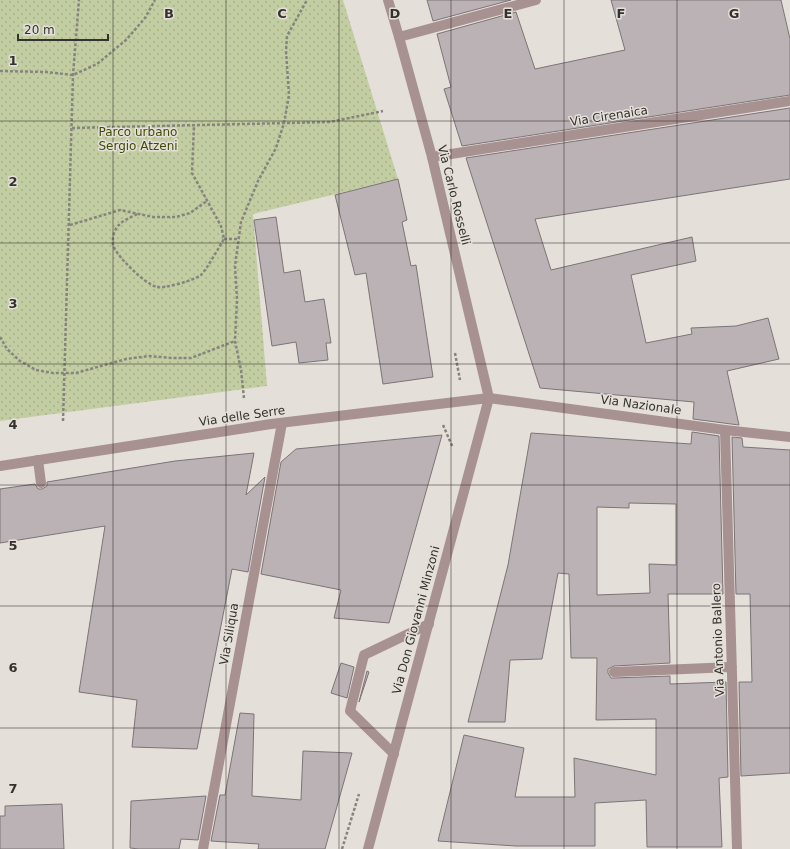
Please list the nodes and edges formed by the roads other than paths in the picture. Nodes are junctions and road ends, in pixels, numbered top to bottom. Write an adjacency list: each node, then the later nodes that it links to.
1 (388, 0): 3 (street, Via Carlo Rosselli)
2 (536, 0): 3 (street)
3 (399, 37): 5 (street, Via Carlo Rosselli)
4 (790, 100): 5 (street, Via Cirenaica)
5 (432, 157): 6 (street, Via Carlo Rosselli)
6 (489, 398): 7 (street, Via delle Serre); 8 (street, Via Nazionale); 13 (street, Via Don Giovanni Minzoni)
7 (282, 423): 10 (street, Via delle Serre); 17 (street, Via Siliqua)
8 (725, 430): 9 (street, Via Nazionale); 14 (street, Via Antonio Ballero)
9 (790, 437)
10 (38, 460): 11 (street, Via delle Serre); 12 (street)
11 (0, 466)
12 (41, 483)
13 (429, 624): 16 (street, Via Don Giovanni Minzoni); 16 (street)
14 (732, 667): 15 (street); 19 (street, Via Antonio Ballero)
15 (614, 672)
16 (394, 754): 18 (street, Via Don Giovanni Minzoni)
17 (203, 849)
18 (368, 849)
19 (737, 849)

